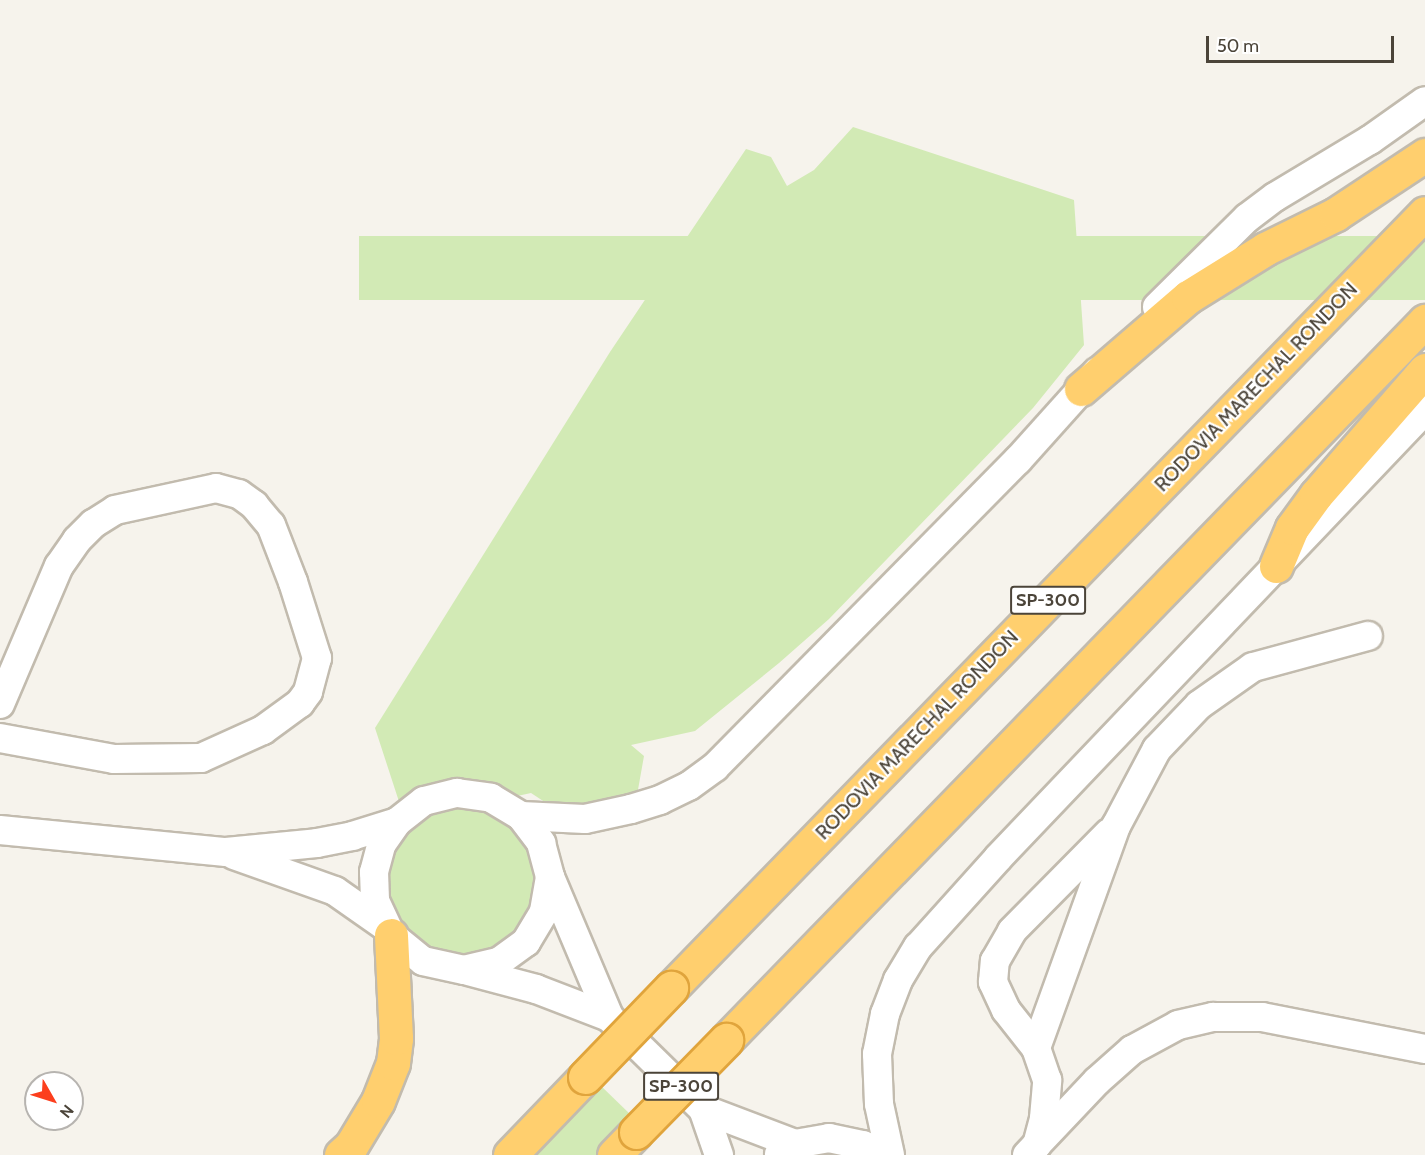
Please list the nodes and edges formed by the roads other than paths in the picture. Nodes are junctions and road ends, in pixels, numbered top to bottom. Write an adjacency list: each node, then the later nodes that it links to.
1 (1425, 101): 6 (street)
2 (1425, 155): 6 (highway)
3 (1425, 213): 28 (highway, RODOVIA MARECHAL RONDON / SP-300, bridge)
4 (1425, 321): 24 (highway, SP-300, bridge)
5 (1425, 370): 8 (highway)
6 (1082, 389): 12 (street)
7 (1425, 410): 8 (street)
8 (1276, 566): 31 (street)
9 (1368, 636): 14 (street)
10 (0, 704): 11 (street)
11 (0, 738)
12 (521, 816): 13 (street); 17 (street)
13 (397, 822): 16 (street); 18 (street)
14 (1116, 826): 21 (street); 21 (street)
15 (0, 830): 16 (street)
16 (226, 852): 18 (street)
17 (550, 877): 19 (street); 20 (street)
18 (388, 931): 19 (street); 27 (highway)
19 (464, 970): 20 (street)
20 (609, 1017): 23 (street)
21 (1036, 1048): 26 (street)
22 (1425, 1049): 26 (street)
23 (703, 1109): 25 (street); 29 (street)
24 (625, 1143)
25 (787, 1150): 30 (street)
26 (1032, 1150)
27 (341, 1155)
28 (510, 1155)
29 (719, 1155)
30 (877, 1155)
31 (890, 1155)

